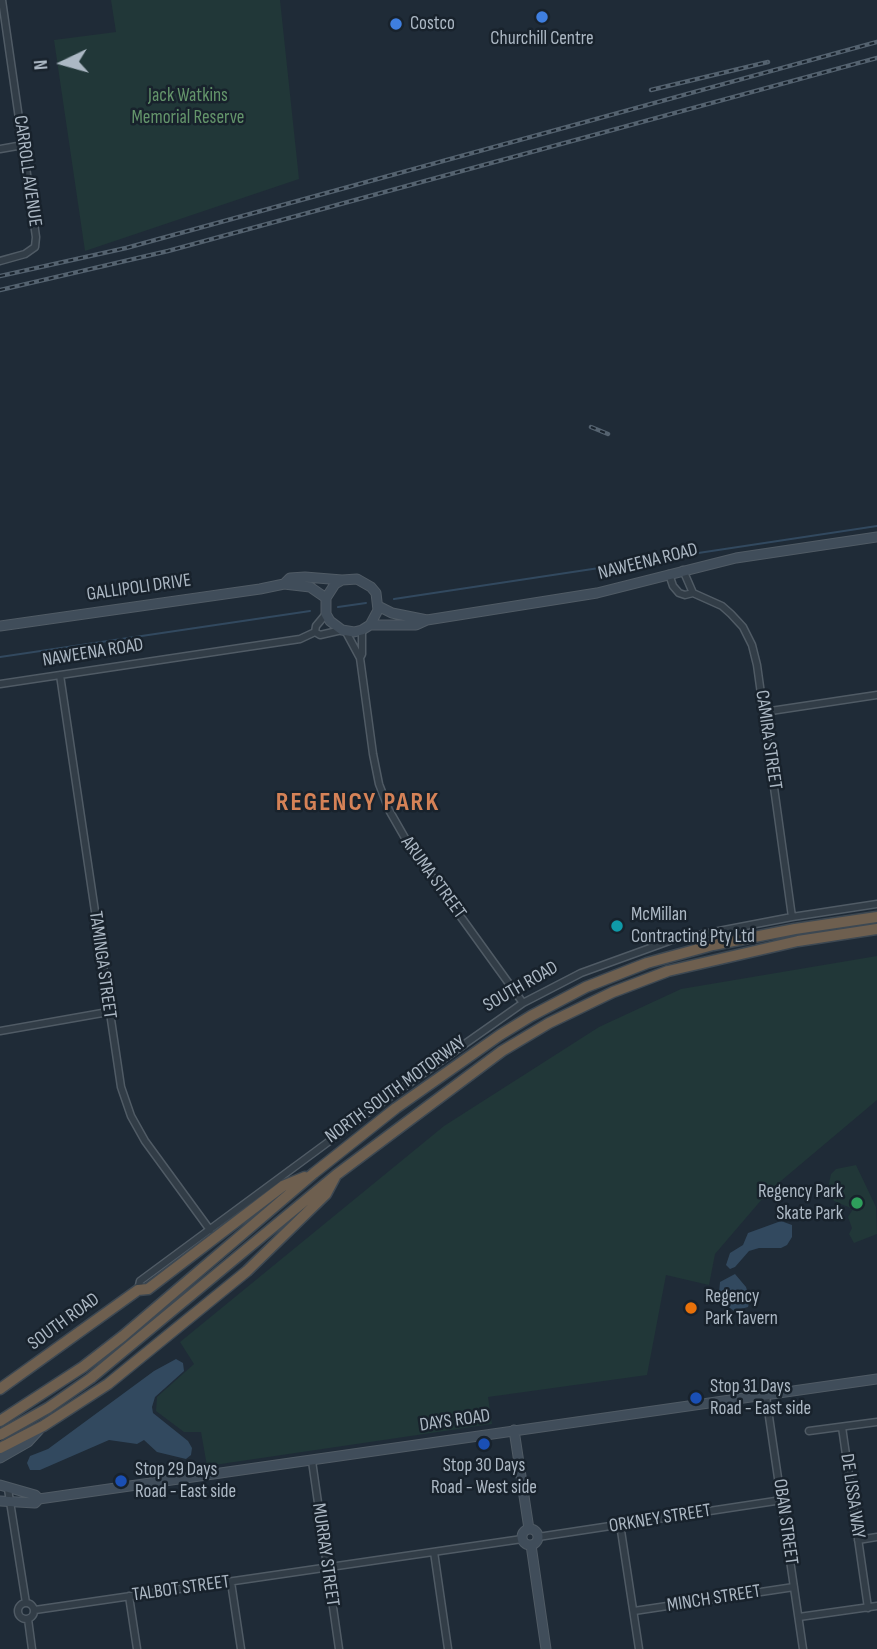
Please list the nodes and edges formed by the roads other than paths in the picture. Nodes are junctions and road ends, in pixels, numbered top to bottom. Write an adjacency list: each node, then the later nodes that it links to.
1 (2, 0): 2 (street, CARROLL AVENUE)
2 (23, 145): 3 (street); 4 (street, CARROLL AVENUE)
3 (0, 149)
4 (0, 261)
5 (877, 537): 6 (street, NAWEENA ROAD)
6 (683, 570): 7 (street, NAWEENA ROAD); 10 (street)
7 (669, 574): 10 (street, CAMIRA STREET); 14 (street, NAWEENA ROAD)
8 (342, 580): 9 (street, GALLIPOLI DRIVE); 11 (street); 12 (street)
9 (284, 584): 11 (street, GALLIPOLI DRIVE); 15 (street, GALLIPOLI DRIVE)
10 (693, 593): 23 (street, CAMIRA STREET)
11 (326, 598): 13 (street)
12 (378, 606): 14 (street, NAWEENA ROAD); 16 (street)
13 (327, 614): 17 (street); 18 (street)
14 (427, 620): 16 (street, NAWEENA ROAD)
15 (0, 626)
16 (366, 628): 17 (street); 19 (street, ARUMA STREET)
17 (344, 631): 18 (street, NAWEENA ROAD); 19 (street, ARUMA STREET)
18 (315, 632): 20 (street, NAWEENA ROAD)
19 (359, 658): 28 (street, ARUMA STREET)
20 (60, 676): 21 (street, NAWEENA ROAD); 29 (street, TAMINGA STREET)
21 (0, 684)
22 (877, 695): 23 (street)
23 (764, 712): 25 (street, CAMIRA STREET)
24 (877, 904): 25 (street, SOUTH ROAD)
25 (792, 917): 28 (street, SOUTH ROAD)
26 (877, 917): 31 (highway, NORTH SOUTH MOTORWAY)
27 (877, 929): 32 (highway, NORTH SOUTH MOTORWAY)
28 (523, 1003): 33 (street, SOUTH ROAD)
29 (108, 1012): 30 (street); 33 (street, TAMINGA STREET)
30 (0, 1031)
31 (314, 1173): 34 (highway); 38 (highway, NORTH SOUTH MOTORWAY)
32 (336, 1175): 40 (highway); 44 (highway, NORTH SOUTH MOTORWAY, bridge)
33 (210, 1230): 34 (street, SOUTH ROAD)
34 (138, 1290): 36 (highway, SOUTH ROAD)
35 (877, 1379): 37 (street, DAYS ROAD)
36 (0, 1389)
37 (766, 1396): 42 (street, DAYS ROAD); 51 (street, OBAN STREET)
38 (0, 1421)
39 (877, 1422): 41 (street)
40 (43, 1426): 45 (highway); 47 (street)
41 (842, 1427): 43 (street); 59 (street, DE LISSA WAY)
42 (514, 1430): 48 (street, DAYS ROAD); 55 (street)
43 (809, 1431)
44 (0, 1434): 45 (highway)
45 (20, 1437): 46 (highway)
46 (0, 1448)
47 (0, 1458)
48 (312, 1461): 50 (street, DAYS ROAD); 62 (street, MURRAY STREET)
49 (4, 1487): 50 (street, DAYS ROAD); 53 (street)
50 (39, 1499): 53 (street, DAYS ROAD)
51 (782, 1500): 54 (street, ORKNEY STREET); 64 (street, OBAN STREET)
52 (0, 1501): 53 (street, DAYS ROAD)
53 (10, 1502): 66 (street)
54 (620, 1524): 56 (street, ORKNEY STREET); 70 (street)
55 (529, 1529): 56 (street); 58 (street)
56 (538, 1537): 60 (street)
57 (877, 1537): 59 (street)
58 (522, 1539): 60 (street); 61 (street)
59 (858, 1540): 68 (street, DE LISSA WAY)
60 (531, 1545): 78 (street)
61 (434, 1552): 62 (street); 77 (street)
62 (327, 1567): 63 (street, TALBOT STREET); 76 (street, MURRAY STREET)
63 (231, 1582): 65 (street, TALBOT STREET); 75 (street)
64 (794, 1587): 70 (street, MINCH STREET); 71 (street, OBAN STREET)
65 (129, 1596): 69 (street, TALBOT STREET); 74 (street)
66 (26, 1603): 69 (street); 72 (street)
67 (877, 1606): 68 (street)
68 (868, 1608): 71 (street)
69 (34, 1610): 72 (street)
70 (634, 1611): 79 (street)
71 (799, 1617): 80 (street, OBAN STREET)
72 (28, 1619): 73 (street)
73 (32, 1649)
74 (137, 1649)
75 (241, 1649)
76 (339, 1649)
77 (448, 1649)
78 (546, 1649)
79 (639, 1649)
80 (803, 1649)

